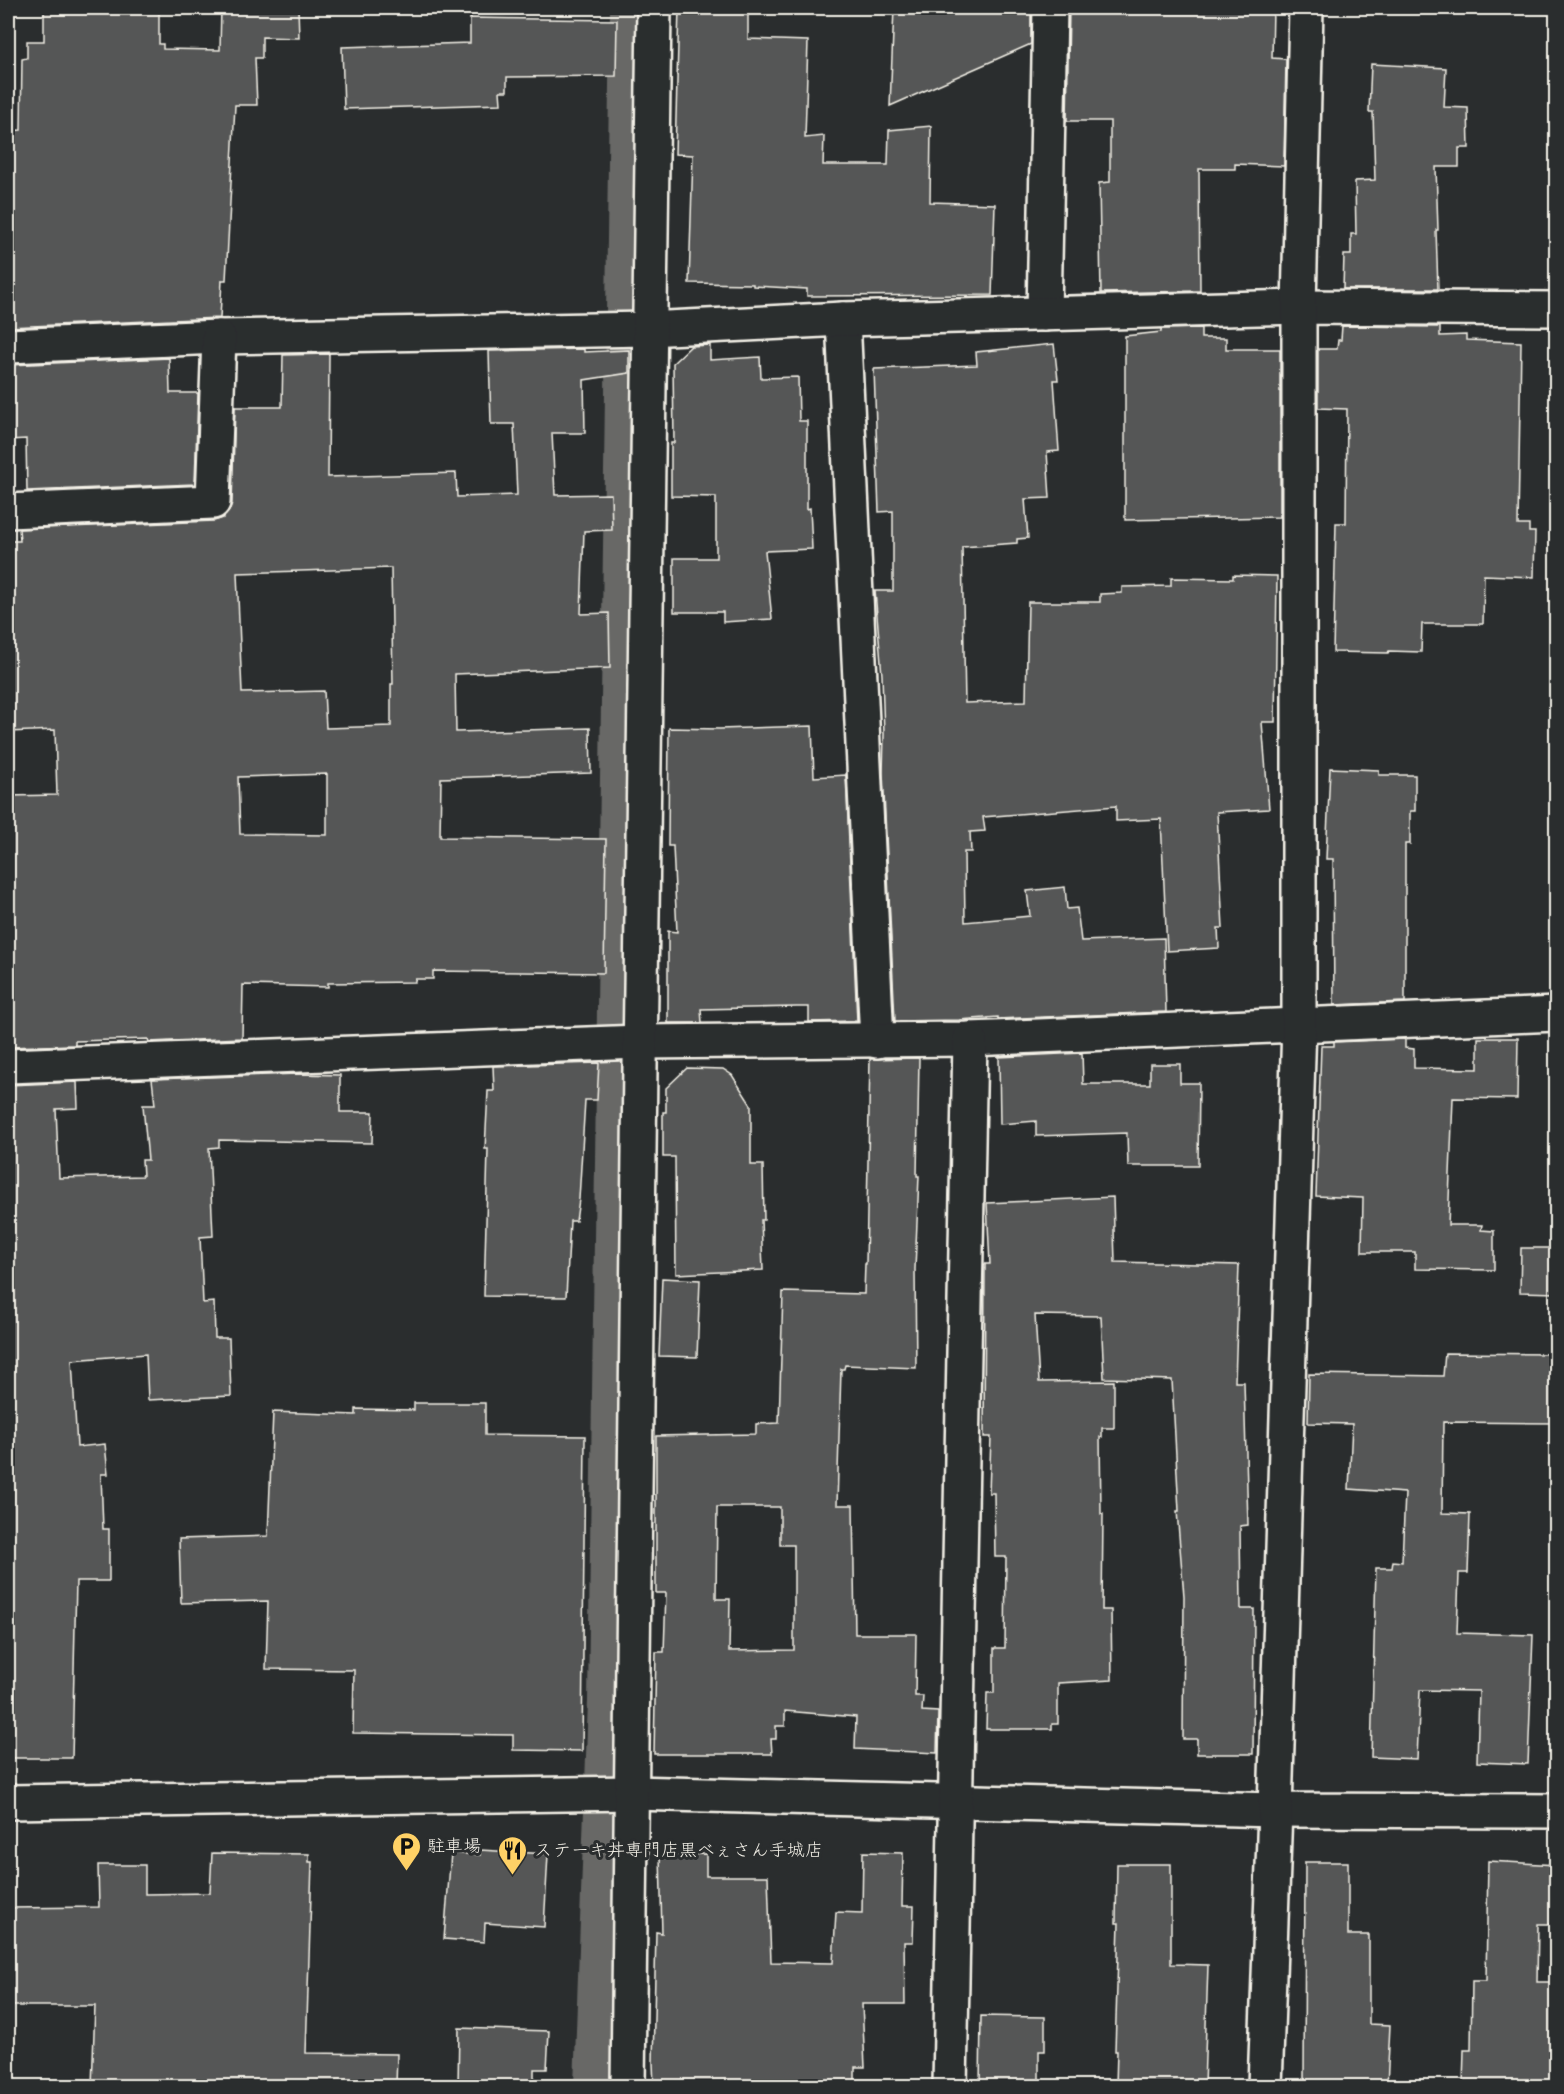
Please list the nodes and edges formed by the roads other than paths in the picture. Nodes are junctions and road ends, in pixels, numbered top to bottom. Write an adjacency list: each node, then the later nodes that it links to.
1 (654, 8): 8 (street)
2 (1050, 8): 6 (street)
3 (1306, 8): 4 (street)
4 (1299, 307): 5 (street); 6 (street); 13 (street)
5 (1557, 309)
6 (1044, 314): 7 (street)
7 (843, 319): 8 (street); 15 (street)
8 (647, 329): 9 (street); 16 (street)
9 (219, 338): 10 (street); 11 (street)
10 (8, 346)
11 (8, 512)
12 (1557, 1014): 13 (street)
13 (1299, 1024): 14 (street); 21 (street)
14 (970, 1039): 15 (street); 19 (street)
15 (877, 1041): 16 (street)
16 (640, 1042): 17 (street); 18 (street)
17 (8, 1066)
18 (633, 1793): 19 (street); 20 (street); 23 (street)
19 (957, 1801): 21 (street); 24 (street)
20 (8, 1802)
21 (1275, 1810): 22 (street); 25 (street)
22 (1557, 1811)
23 (628, 2086)
24 (950, 2086)
25 (1265, 2086)

